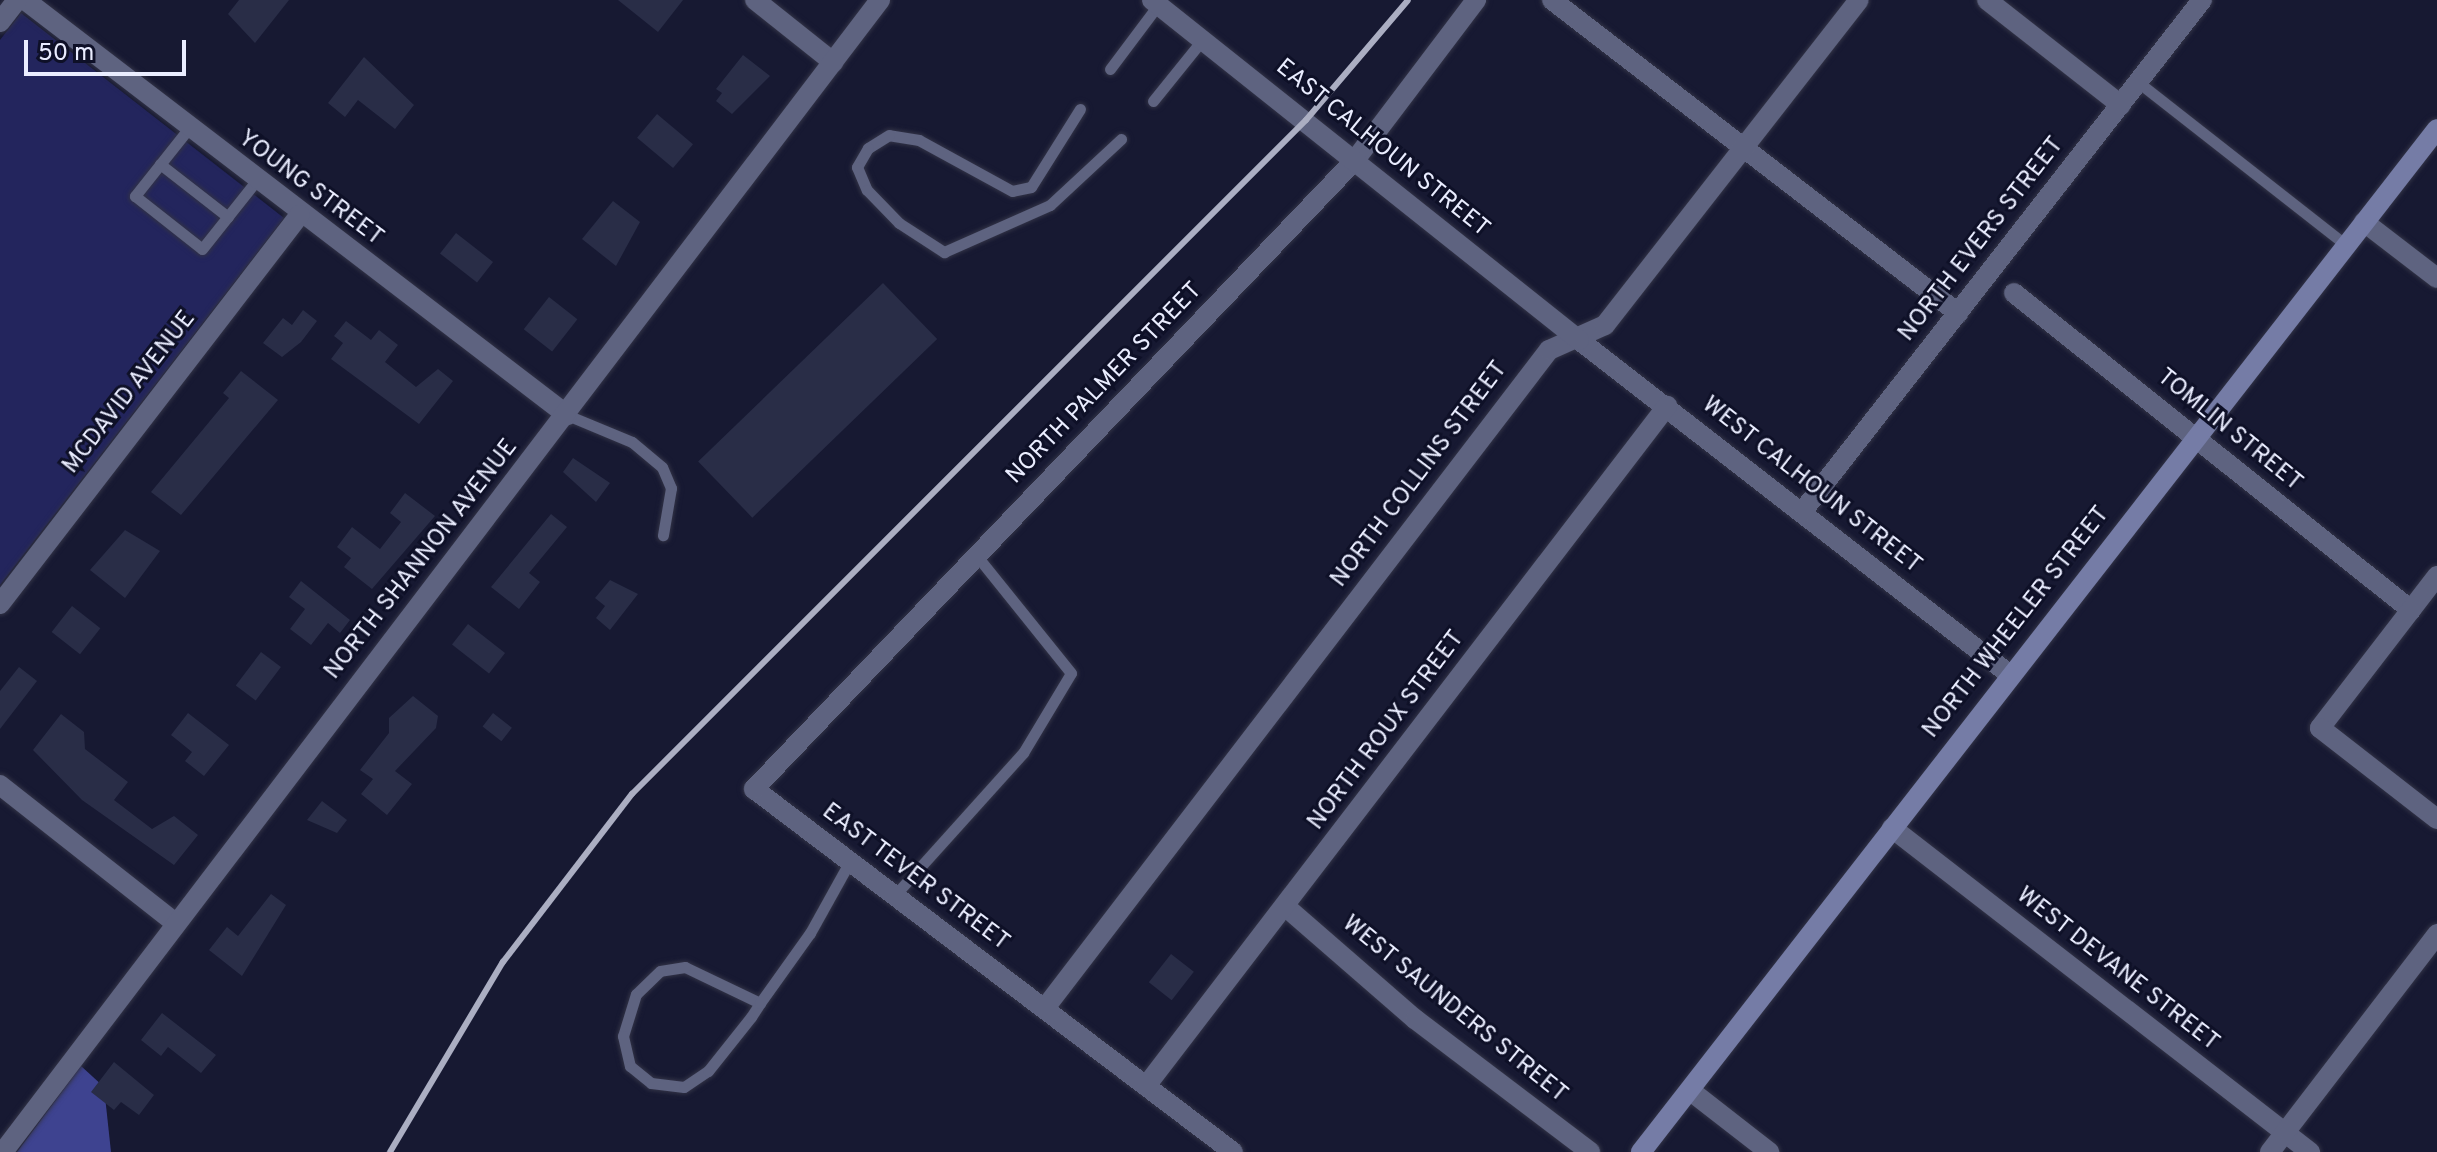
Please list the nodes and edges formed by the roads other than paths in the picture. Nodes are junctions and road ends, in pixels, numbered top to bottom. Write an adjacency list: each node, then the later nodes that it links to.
1 (17, 0): 11 (street)
2 (25, 0): 19 (street, YOUNG STREET)
3 (755, 0): 13 (street)
4 (880, 0): 13 (street, NORTH SHANNON AVENUE)
5 (1476, 0): 23 (street, NORTH PALMER STREET)
6 (1552, 0): 22 (street)
7 (1859, 0): 22 (street, NORTH COLLINS STREET)
8 (1987, 0): 17 (street)
9 (2202, 0): 15 (street, NORTH EVERS STREET)
10 (1155, 2): 12 (street, EAST CALHOUN STREET); 14 (lane)
11 (0, 22)
12 (1203, 39): 16 (lane); 23 (street, EAST CALHOUN STREET)
13 (833, 62): 35 (street, NORTH SHANNON AVENUE)
14 (1110, 69)
15 (2138, 82): 17 (street, NORTH EVERS STREET); 29 (lane)
16 (1153, 101)
17 (2121, 105): 32 (street, NORTH EVERS STREET)
18 (1080, 109): 21 (lane)
19 (189, 128): 24 (lane); 25 (street, YOUNG STREET)
20 (2437, 129): 28 (main road, NORTH WHEELER STREET)
21 (1121, 139)
22 (1747, 146): 32 (street); 33 (street, NORTH COLLINS STREET)
23 (1355, 160): 33 (street, EAST CALHOUN STREET); 39 (street, NORTH PALMER STREET)
24 (160, 164): 27 (lane); 27 (lane)
25 (256, 181): 26 (street, YOUNG STREET); 27 (lane)
26 (300, 215): 35 (street, YOUNG STREET); 41 (street, MCDAVID AVENUE)
27 (228, 217)
28 (2364, 222): 29 (main road, NORTH WHEELER STREET); 30 (street)
29 (2346, 245): 36 (main road, NORTH WHEELER STREET)
30 (2437, 278)
31 (2014, 293): 36 (street, TOMLIN STREET)
32 (1958, 313): 37 (street, NORTH EVERS STREET)
33 (1579, 340): 34 (street, WEST CALHOUN STREET); 54 (street, NORTH COLLINS STREET)
34 (1667, 406): 37 (street, WEST CALHOUN STREET); 50 (street, NORTH ROUX STREET)
35 (567, 415): 38 (lane); 51 (street, NORTH SHANNON AVENUE)
36 (2193, 437): 42 (street, TOMLIN STREET); 43 (main road, NORTH WHEELER STREET)
37 (1802, 512): 43 (street, WEST CALHOUN STREET)
38 (663, 535)
39 (977, 556): 45 (street, NORTH PALMER STREET); 49 (lane)
40 (2437, 576): 42 (street)
41 (0, 604)
42 (2411, 610): 46 (street)
43 (2009, 674): 47 (main road, NORTH WHEELER STREET)
44 (0, 785): 51 (street)
45 (754, 789): 48 (street, EAST TEVER STREET)
46 (2437, 819)
47 (1892, 828): 56 (main road, NORTH WHEELER STREET); 57 (street, WEST DEVANE STREET)
48 (850, 861): 49 (street, EAST TEVER STREET); 53 (lane)
49 (895, 895): 54 (street, EAST TEVER STREET)
50 (1286, 907): 55 (street, NORTH ROUX STREET); 60 (street, WEST SAUNDERS STREET)
51 (174, 922): 58 (street, NORTH SHANNON AVENUE)
52 (2437, 934): 57 (street)
53 (760, 1003): 53 (lane)
54 (1045, 1008): 55 (street, EAST TEVER STREET)
55 (1146, 1086): 59 (street, EAST TEVER STREET)
56 (1692, 1092): 61 (main road, NORTH WHEELER STREET); 62 (street)
57 (2285, 1133): 63 (street); 64 (street, WEST DEVANE STREET)
58 (3, 1152)
59 (1233, 1152)
60 (1590, 1152)
61 (1641, 1152)
62 (1769, 1152)
63 (2270, 1152)
64 (2310, 1152)

